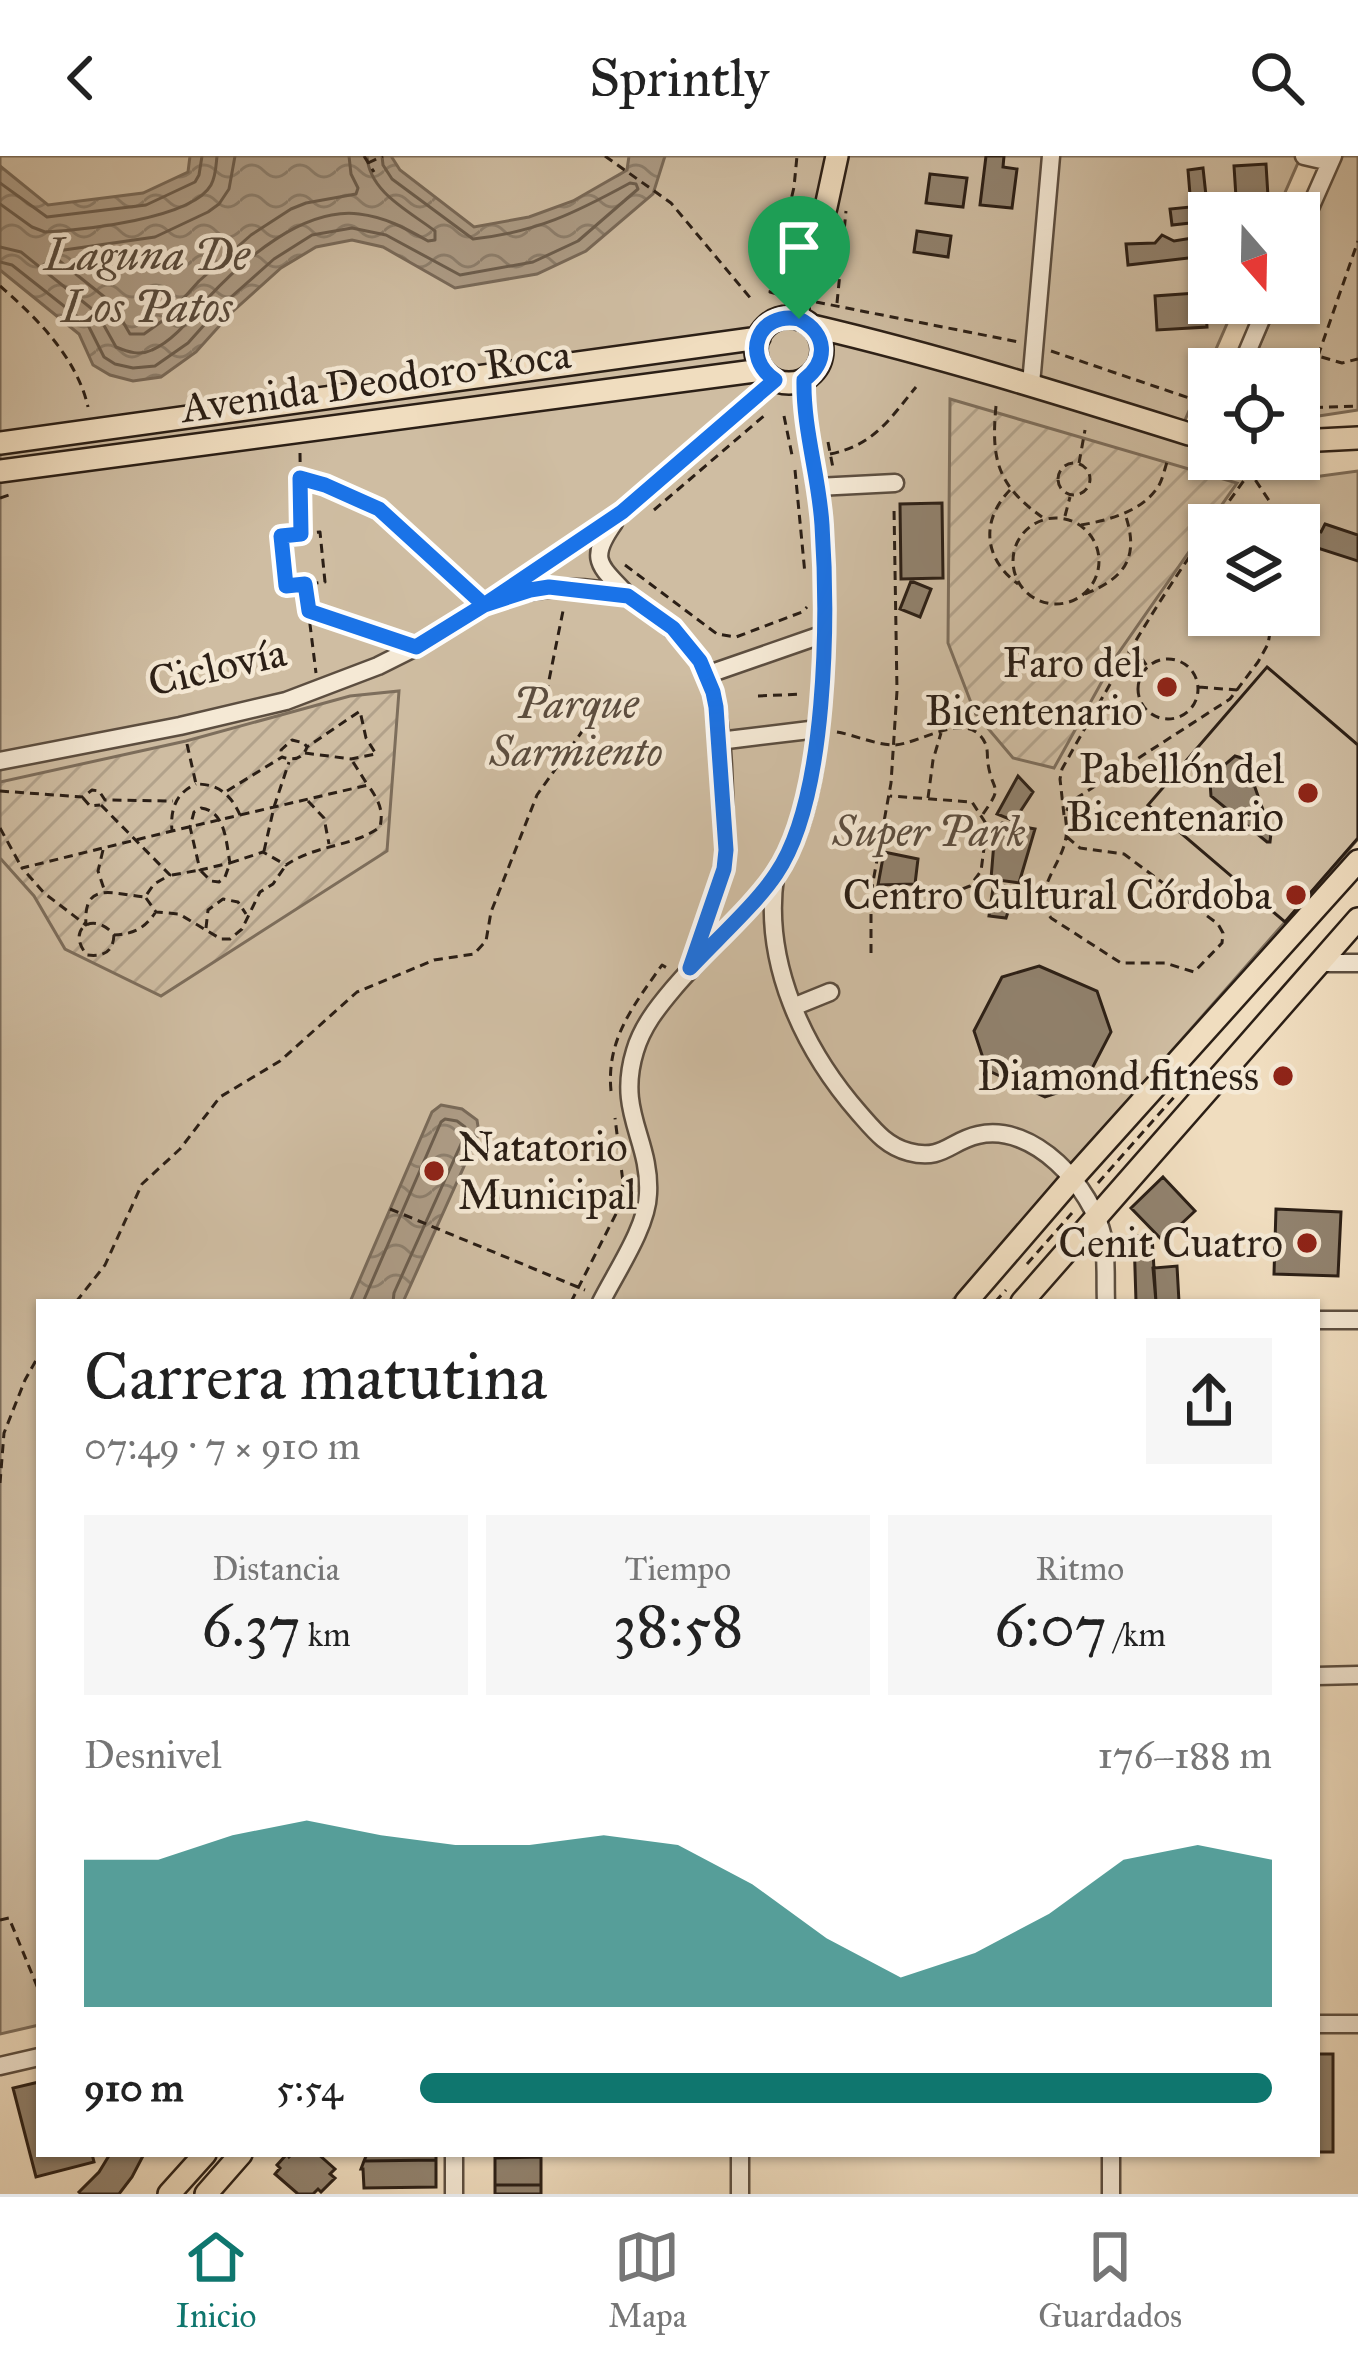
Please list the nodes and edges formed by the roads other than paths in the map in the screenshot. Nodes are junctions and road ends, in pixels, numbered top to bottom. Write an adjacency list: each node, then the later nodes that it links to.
1 (837, 156): 6 (main road)
2 (1051, 156): 12 (street)
3 (1304, 156): 4 (street)
4 (1331, 159): 5 (street)
5 (1317, 192)
6 (803, 315): 7 (main road); 8 (main road); 9 (main road)
7 (758, 338): 10 (main road); 16 (main road, Avenida Deodoro Roca)
8 (881, 343): 9 (main road); 12 (main road)
9 (821, 358): 11 (main road)
10 (769, 375): 11 (main road); 17 (main road, Avenida Deodoro Roca); 20 (street)
11 (804, 380): 19 (street)
12 (1031, 384): 13 (main road)
13 (1188, 434)
14 (1358, 438): 15 (main road)
15 (1320, 440)
16 (0, 443)
17 (0, 471)
18 (895, 483): 19 (street)
19 (817, 487): 23 (street)
20 (622, 512): 21 (street); 22 (street)
21 (628, 596): 22 (street); 24 (street)
22 (484, 605): 27 (street)
23 (824, 634): 24 (street); 25 (street)
24 (706, 675): 26 (street)
25 (818, 729): 26 (street); 29 (street)
26 (719, 741): 33 (street)
27 (0, 761)
28 (1358, 861): 36 (main road)
29 (776, 876): 33 (street); 35 (street)
30 (1358, 919): 31 (main road)
31 (1318, 963): 32 (street); 37 (main road)
32 (1358, 963)
33 (690, 968): 38 (street)
34 (830, 992): 35 (street)
35 (794, 1006): 36 (street)
36 (1073, 1178): 37 (street); 39 (main road)
37 (1096, 1218): 40 (main road); 41 (street)
38 (602, 1299)
39 (969, 1299)
40 (1025, 1299)
41 (1106, 1299)
42 (1320, 1320): 43 (street)
43 (1358, 1320)
44 (1358, 1675): 45 (street)
45 (1320, 1676)
46 (1320, 2024): 47 (street)
47 (1358, 2024)
48 (36, 2058): 49 (street)
49 (0, 2066)
50 (202, 2157): 55 (main road)
51 (239, 2157): 56 (main road)
52 (454, 2157): 57 (street)
53 (740, 2157): 58 (street)
54 (1112, 2157): 59 (street)
55 (169, 2194)
56 (206, 2194)
57 (454, 2194)
58 (740, 2194)
59 (1111, 2194)

